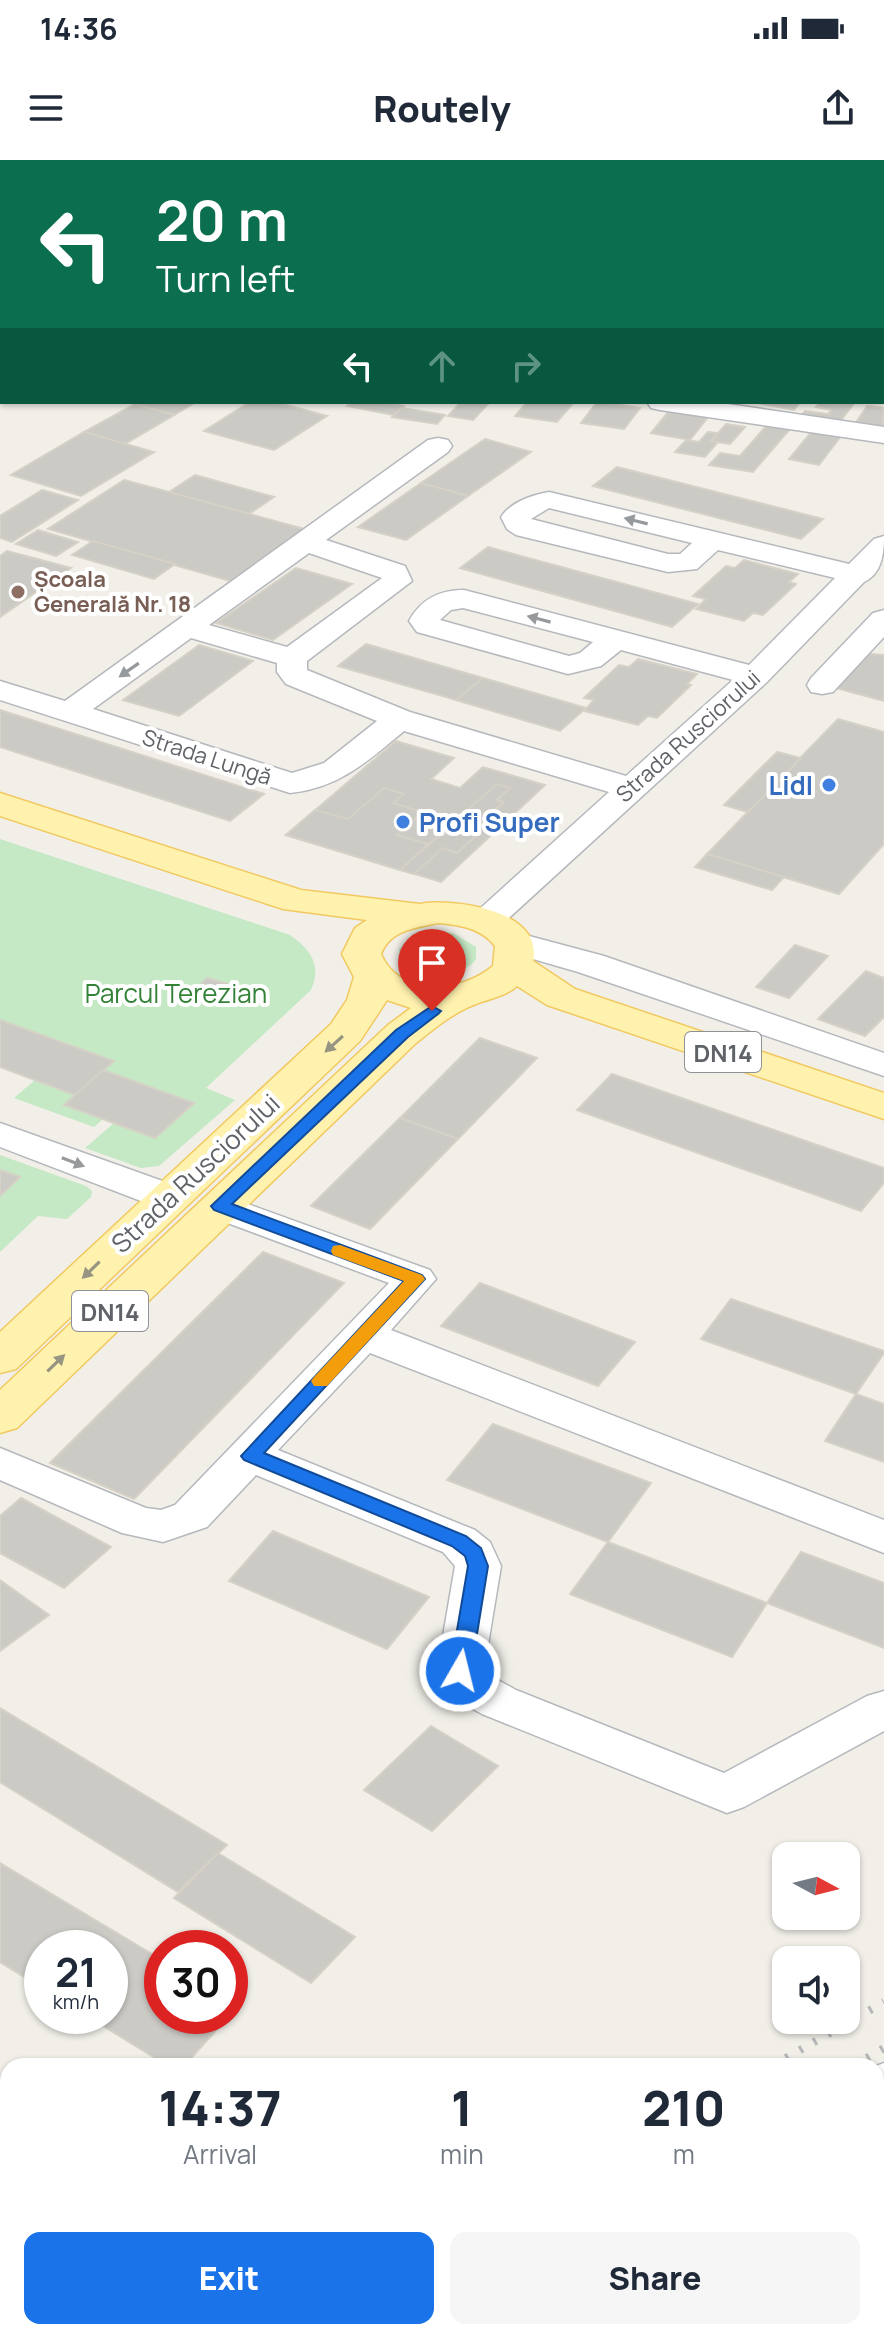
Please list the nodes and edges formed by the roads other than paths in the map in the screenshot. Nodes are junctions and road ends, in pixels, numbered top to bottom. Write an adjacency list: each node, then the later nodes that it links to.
1 (674, 404): 2 (street)
2 (884, 435)
3 (438, 446): 5 (street)
4 (712, 540): 4 (street, one-way to 4); 7 (street)
5 (308, 543): 10 (street); 13 (street)
6 (884, 545): 7 (street, Strada Rusciorului)
7 (858, 575): 8 (street, Strada Rusciorului)
8 (833, 599): 9 (street); 14 (street, Strada Rusciorului)
9 (884, 610)
10 (188, 628): 13 (street); 17 (street, one-way to 17)
11 (879, 632): 15 (street)
12 (614, 640): 12 (street, one-way to 12); 14 (street)
13 (292, 658): 18 (street)
14 (755, 676): 19 (street, Strada Rusciorului)
15 (822, 685)
16 (0, 690): 17 (street, Strada Lungă)
17 (69, 712): 18 (street, Strada Lungă)
18 (399, 719): 19 (street)
19 (631, 788): 23 (street, Strada Rusciorului)
20 (0, 804): 21 (main road, DN14)
21 (296, 901): 22 (main road, DN14); 24 (main road, DN14)
22 (413, 914): 23 (main road, DN14); 24 (main road, DN14)
23 (505, 943): 25 (main road, DN14); 26 (main road, DN14); 27 (street)
24 (367, 966): 25 (main road, DN14); 30 (main road, Strada Rusciorului, one-way to 30)
25 (469, 995): 26 (main road); 31 (main road, Strada Rusciorului / DN14)
26 (561, 997): 28 (main road, DN14)
27 (884, 1065)
28 (884, 1107)
29 (0, 1134): 30 (street, one-way to 30)
30 (168, 1197): 33 (main road, Strada Rusciorului, one-way to 33)
31 (220, 1206): 32 (street); 34 (main road, Strada Rusciorului / DN14, one-way to 31)
32 (364, 1335): 35 (street); 37 (street)
33 (0, 1358)
34 (0, 1417)
35 (251, 1456): 36 (street); 38 (street)
36 (0, 1463)
37 (884, 1537)
38 (884, 1709)

